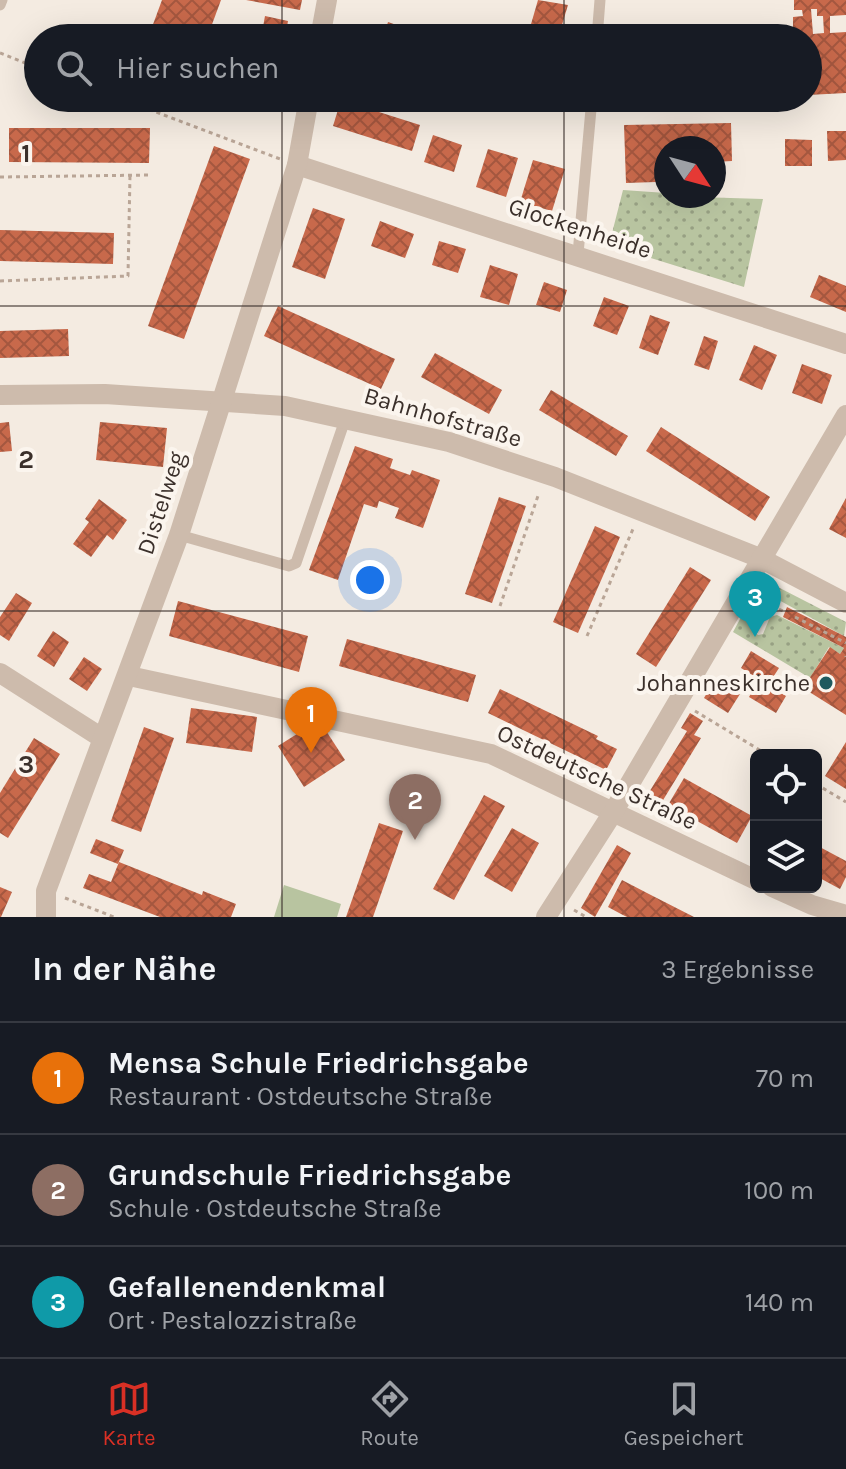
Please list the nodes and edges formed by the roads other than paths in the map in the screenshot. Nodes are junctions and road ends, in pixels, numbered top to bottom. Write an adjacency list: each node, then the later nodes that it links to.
1 (327, 0): 3 (street)
2 (600, 0): 4 (lane)
3 (323, 24)
4 (598, 24)
5 (306, 112): 7 (street, Distelweg)
6 (591, 112): 8 (lane)
7 (297, 165): 8 (street, Glockenheide); 11 (street, Distelweg)
8 (578, 254): 9 (street, Glockenheide)
9 (846, 344)
10 (0, 395): 11 (street, Bahnhofstraße)
11 (221, 401): 13 (street, Bahnhofstraße); 14 (street, Distelweg)
12 (846, 415): 15 (street)
13 (346, 417): 14 (lane); 15 (street, Bahnhofstraße)
14 (179, 535): 18 (street, Distelweg)
15 (760, 558): 16 (street, Bahnhofstraße); 20 (street)
16 (846, 603)
17 (0, 673): 19 (street)
18 (129, 676): 19 (street, Distelweg); 20 (street, Ostdeutsche Straße)
19 (102, 738): 24 (street, Distelweg)
20 (612, 814): 21 (street, Ostdeutsche Straße); 25 (street)
21 (750, 877)
22 (788, 893): 23 (street)
23 (846, 915)
24 (46, 917)
25 (546, 917)

